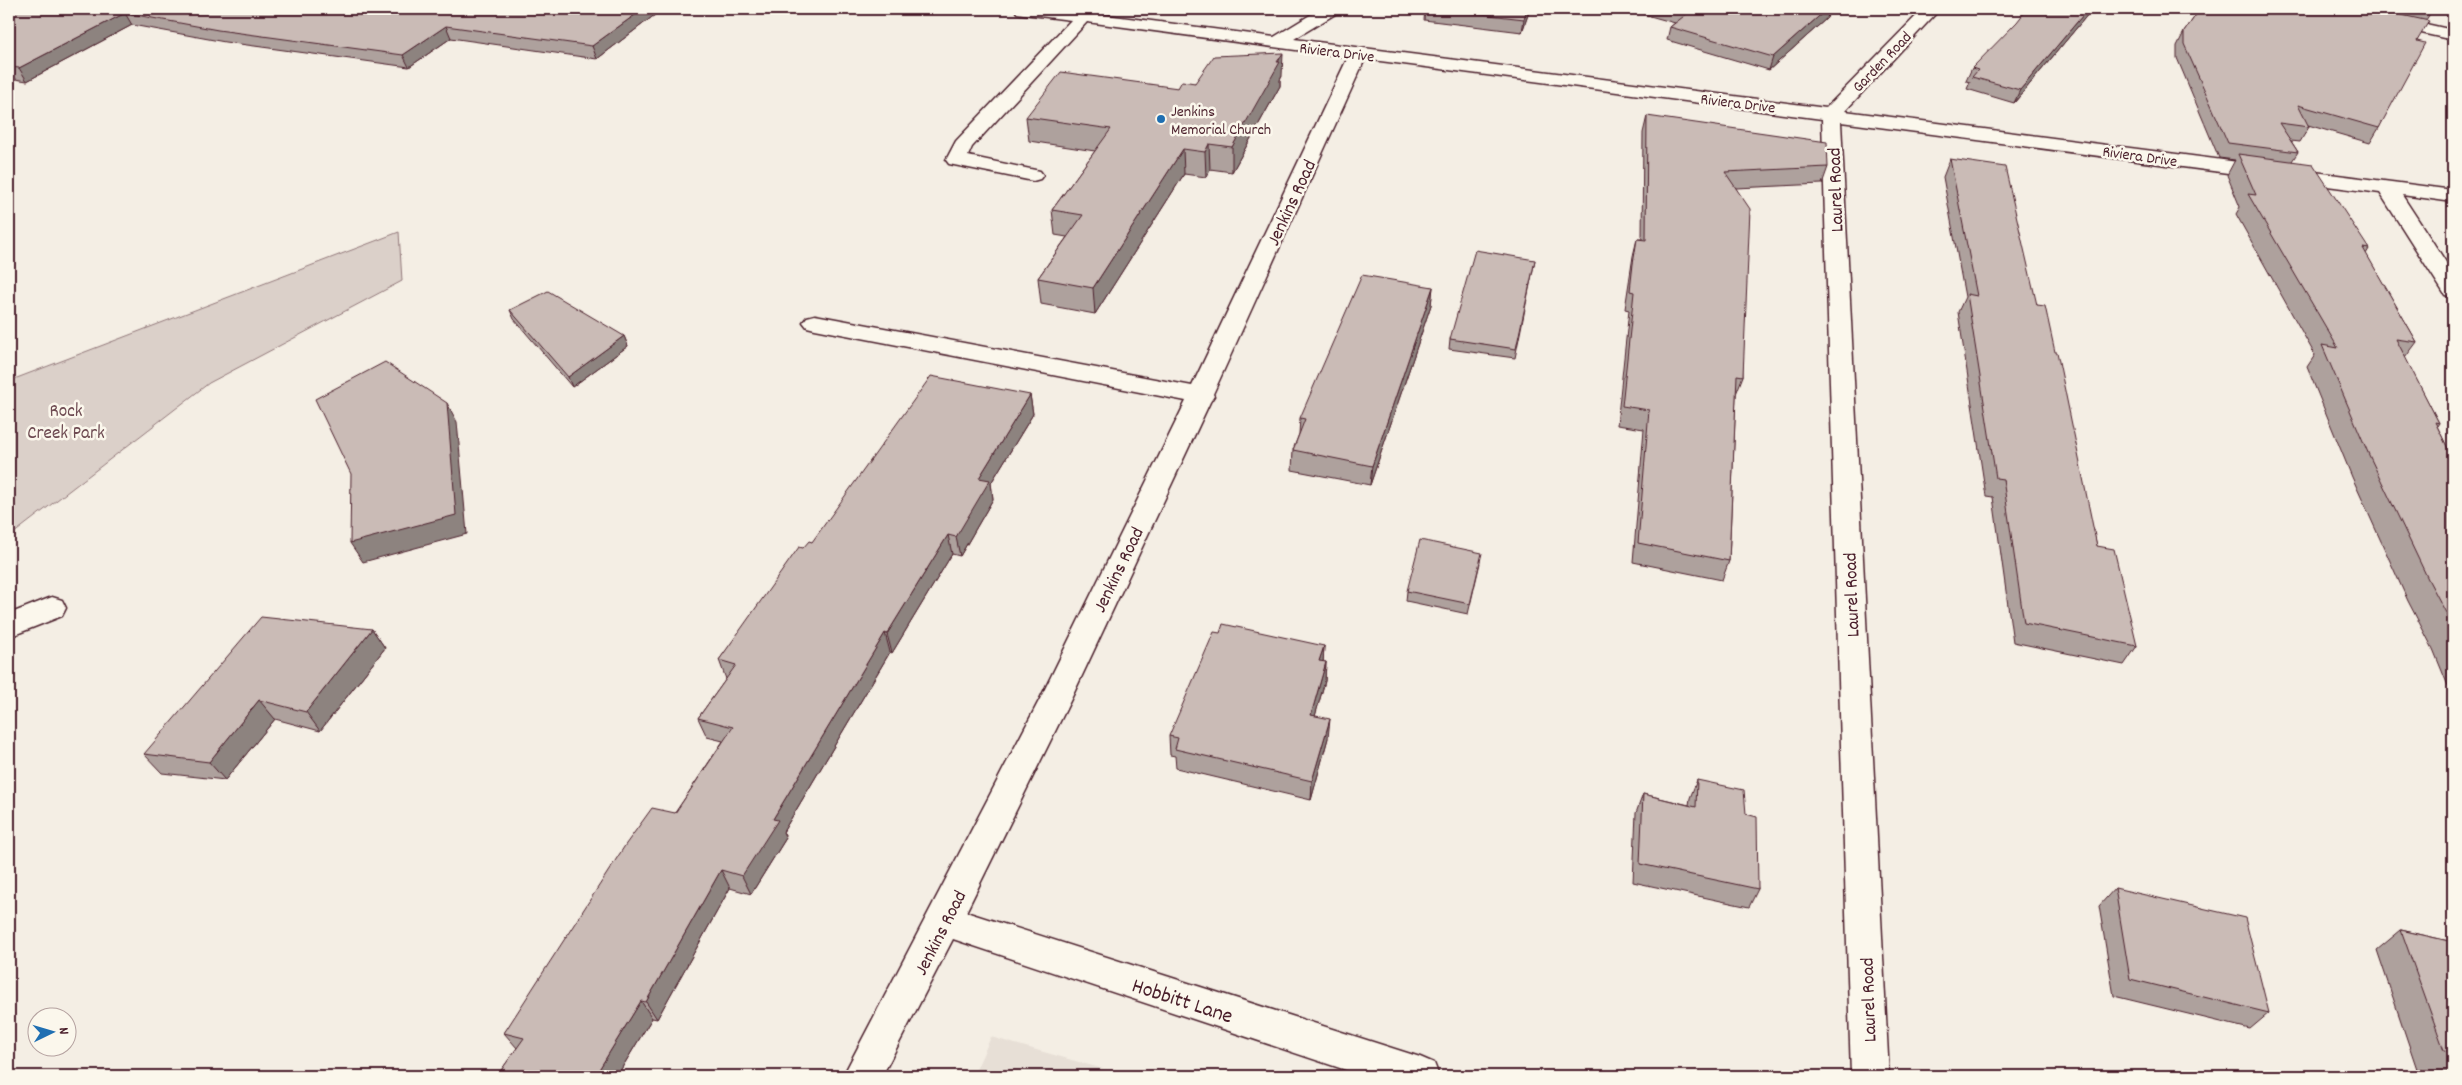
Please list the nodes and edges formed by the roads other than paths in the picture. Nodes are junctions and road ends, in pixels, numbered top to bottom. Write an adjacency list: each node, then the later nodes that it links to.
1 (1023, 9): 5 (street, Riviera Drive)
2 (1331, 9): 7 (street)
3 (1932, 9): 9 (street, Garden Road)
4 (2336, 9): 6 (street)
5 (1082, 17): 7 (street, Riviera Drive); 10 (street)
6 (2453, 35)
7 (1276, 43): 8 (street, Riviera Drive)
8 (1358, 54): 9 (street, Riviera Drive); 15 (street, Jenkins Road)
9 (1831, 114): 11 (street, Riviera Drive); 21 (street, Laurel Road)
10 (1033, 175)
11 (2387, 188): 12 (street, Riviera Drive); 13 (street)
12 (2453, 196)
13 (2453, 290)
14 (815, 322): 15 (street)
15 (1202, 396): 18 (street, Jenkins Road)
16 (52, 608): 17 (street)
17 (9, 626)
18 (946, 920): 19 (street, Jenkins Road); 20 (street, Hobbitt Lane)
19 (862, 1076)
20 (1415, 1076)
21 (1870, 1076)

